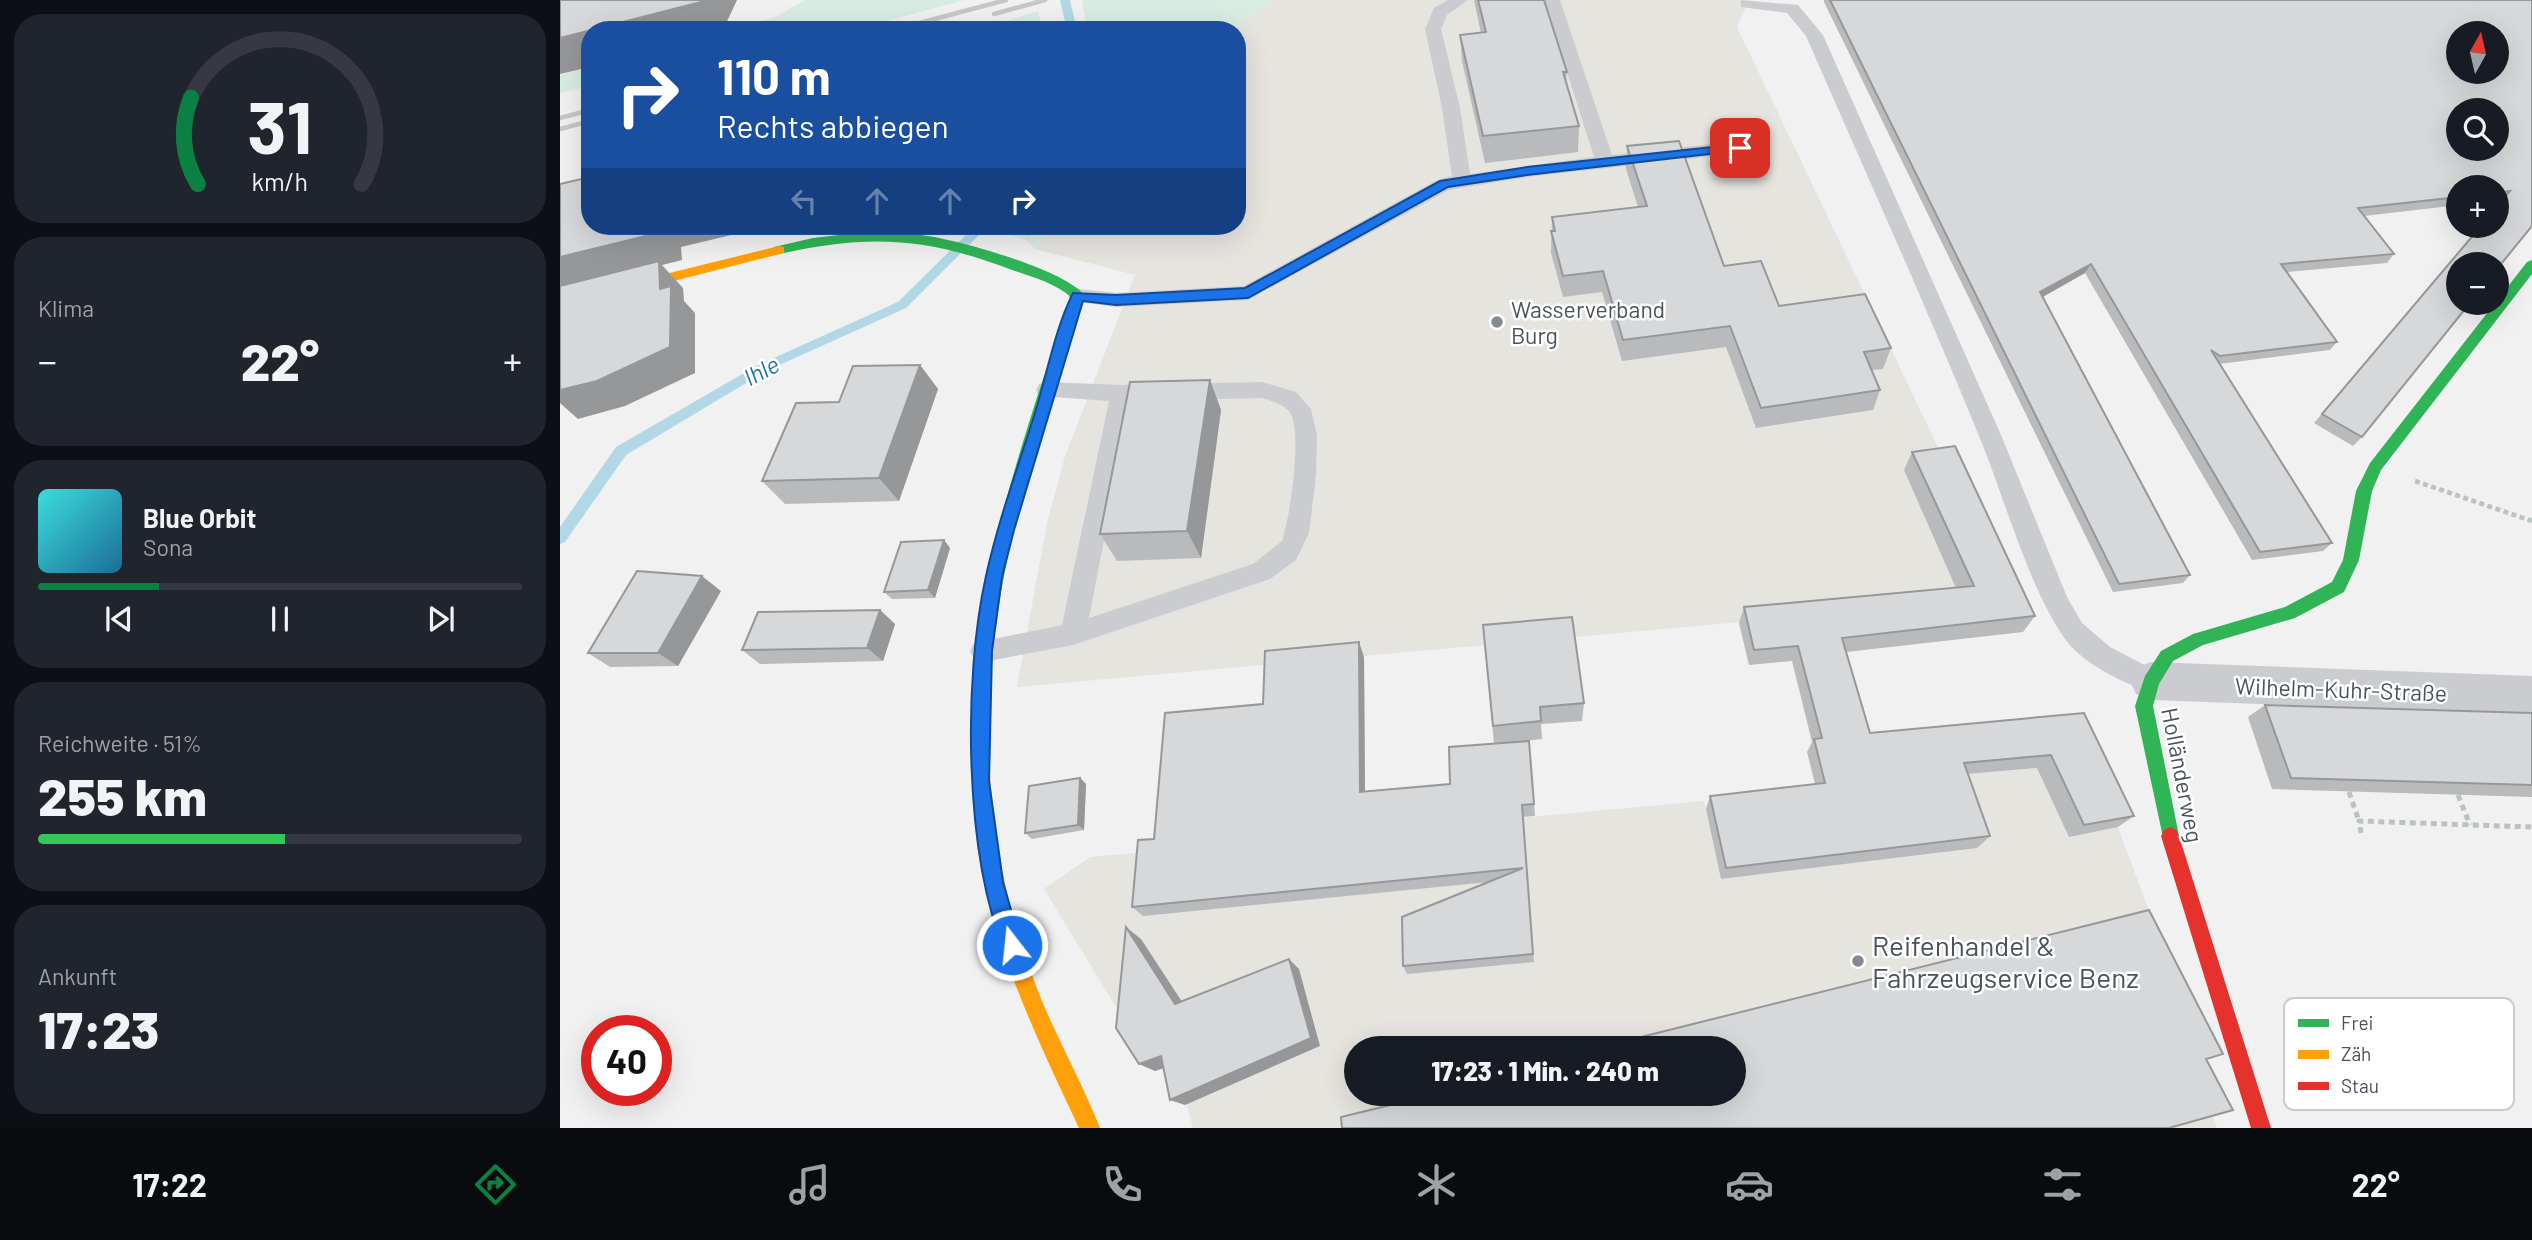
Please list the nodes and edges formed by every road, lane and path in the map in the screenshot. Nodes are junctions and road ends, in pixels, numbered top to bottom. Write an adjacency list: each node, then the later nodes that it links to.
1 (1460, 0): 6 (lane)
2 (1552, 0): 5 (lane)
3 (1747, 3): 18 (lane)
4 (1740, 148): 5 (lane)
5 (1605, 162): 6 (lane)
6 (1462, 181): 10 (lane)
7 (847, 235): 11 (street)
8 (905, 235): 10 (street)
9 (2532, 265): 14 (street, Holländerweg)
10 (1078, 296): 12 (street)
11 (560, 305)
12 (1047, 390): 13 (lane); 17 (street)
13 (1122, 393): 16 (lane); 16 (lane)
14 (2375, 467): 15 (path); 18 (street, Holländerweg)
15 (2532, 521)
16 (1073, 634): 17 (lane)
17 (983, 651): 26 (street)
18 (2151, 681): 19 (street, Wilhelm-Kuhr-Straße); 27 (street, Holländerweg)
19 (2532, 695)
20 (2349, 792): 22 (path)
21 (2458, 795): 23 (path)
22 (2359, 821): 23 (path); 25 (path)
23 (2470, 825): 24 (path)
24 (2532, 827)
25 (2361, 833)
26 (1090, 1128)
27 (2262, 1128)

